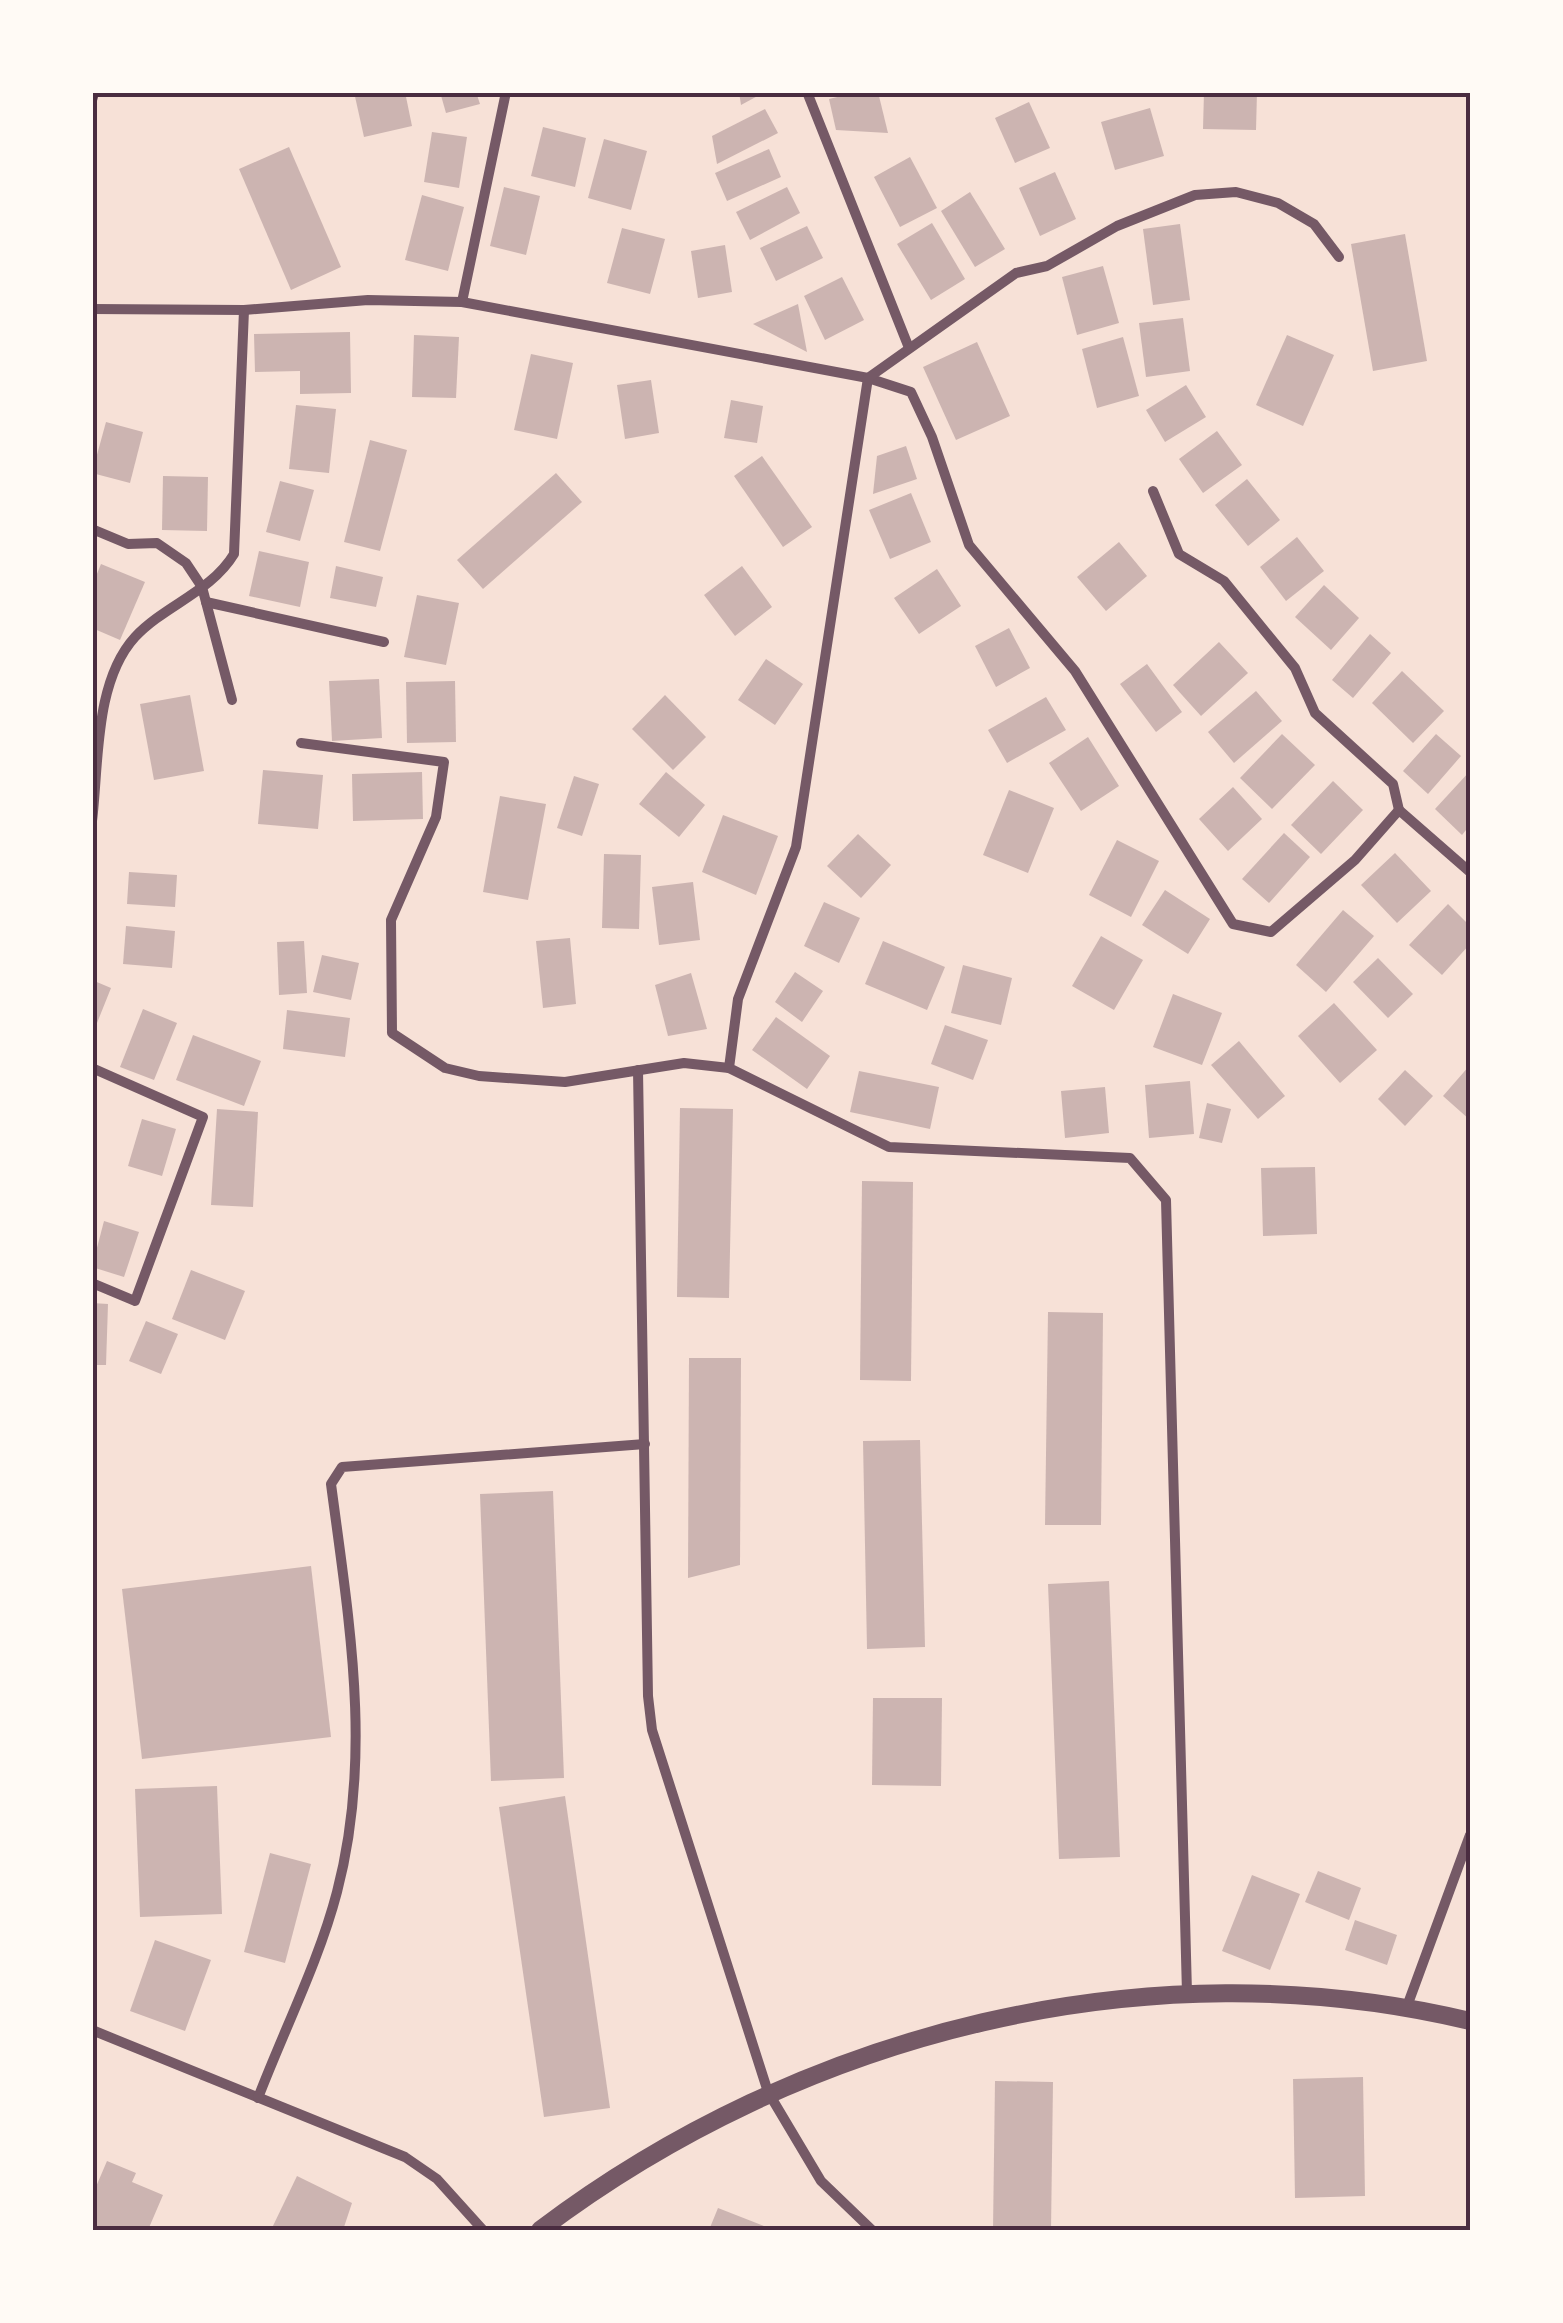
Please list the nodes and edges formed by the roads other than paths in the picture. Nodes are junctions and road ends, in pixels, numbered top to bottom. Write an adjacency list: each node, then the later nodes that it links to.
1 (506, 92): 4 (street)
2 (807, 92): 7 (street)
3 (1339, 258): 7 (street)
4 (462, 302): 6 (street); 8 (street)
5 (92, 309): 6 (street)
6 (244, 310): 11 (street)
7 (909, 348): 8 (street)
8 (868, 378): 16 (street); 20 (street)
9 (1152, 490): 16 (street)
10 (92, 528): 11 (street)
11 (202, 588): 12 (street); 17 (street)
12 (206, 602): 13 (street); 14 (street)
13 (384, 642)
14 (232, 700)
15 (301, 743): 21 (street)
16 (1400, 810): 18 (street)
17 (92, 821)
18 (1470, 872)
19 (92, 1068): 22 (street)
20 (729, 1068): 21 (street); 25 (street)
21 (638, 1070): 23 (street)
22 (92, 1284)
23 (644, 1444): 29 (street); 30 (street)
24 (1470, 1835): 26 (street)
25 (1187, 1993): 26 (street); 29 (street)
26 (1406, 2010): 27 (street)
27 (1470, 2021)
28 (92, 2030): 30 (street)
29 (768, 2092): 32 (street); 33 (street)
30 (258, 2098): 31 (street)
31 (483, 2230)
32 (540, 2230)
33 (872, 2230)

